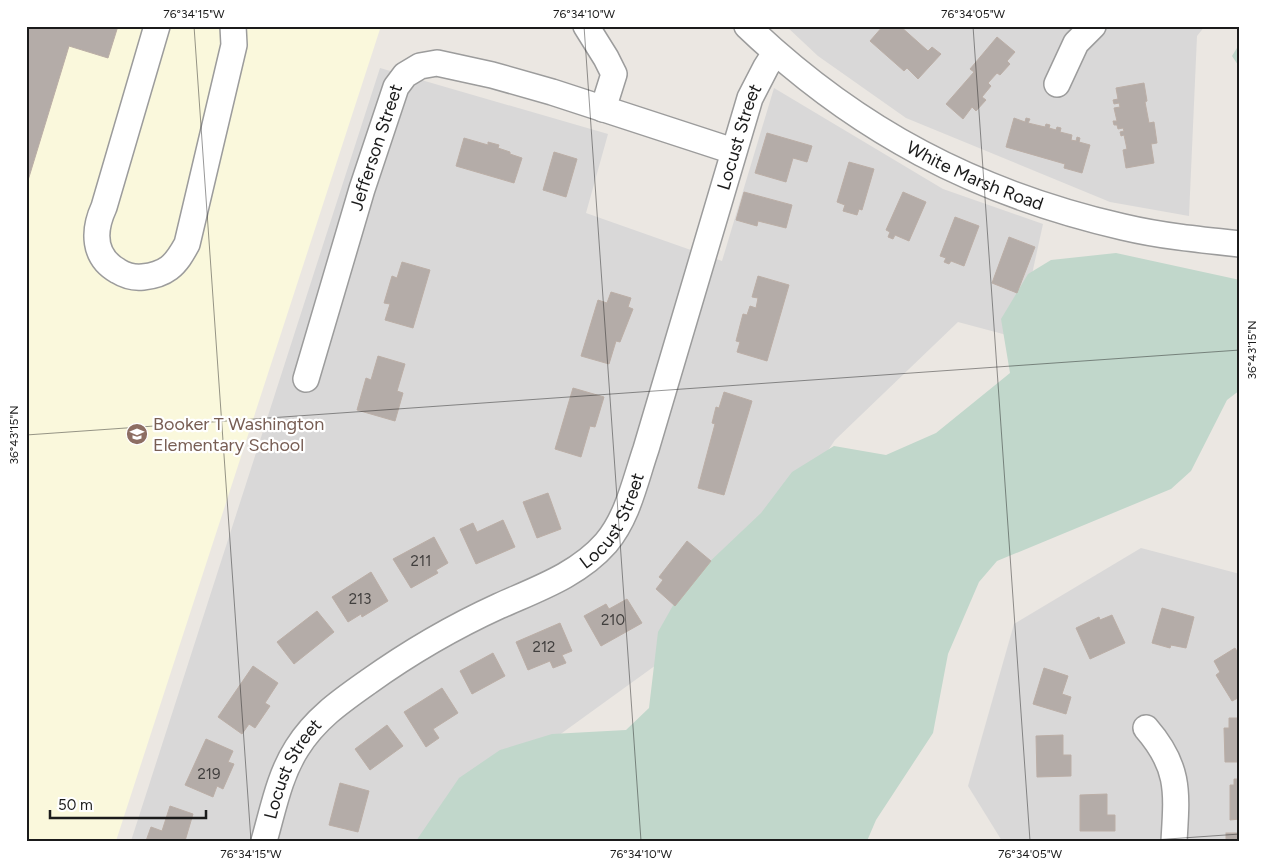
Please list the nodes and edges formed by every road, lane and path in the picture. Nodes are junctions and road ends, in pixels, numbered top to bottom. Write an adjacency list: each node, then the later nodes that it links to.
1 (157, 26): 2 (street)
2 (233, 26)
3 (586, 26): 8 (street)
4 (746, 26): 6 (street, White Marsh Road)
5 (1093, 26): 7 (street)
6 (775, 53): 9 (street, Locust Street); 10 (street, White Marsh Road)
7 (1057, 84)
8 (603, 109): 9 (street, Jefferson Street); 11 (street, Jefferson Street)
9 (733, 151): 13 (street, Locust Street)
10 (1240, 244)
11 (306, 379)
12 (1146, 728): 14 (street)
13 (264, 841)
14 (1174, 841)

